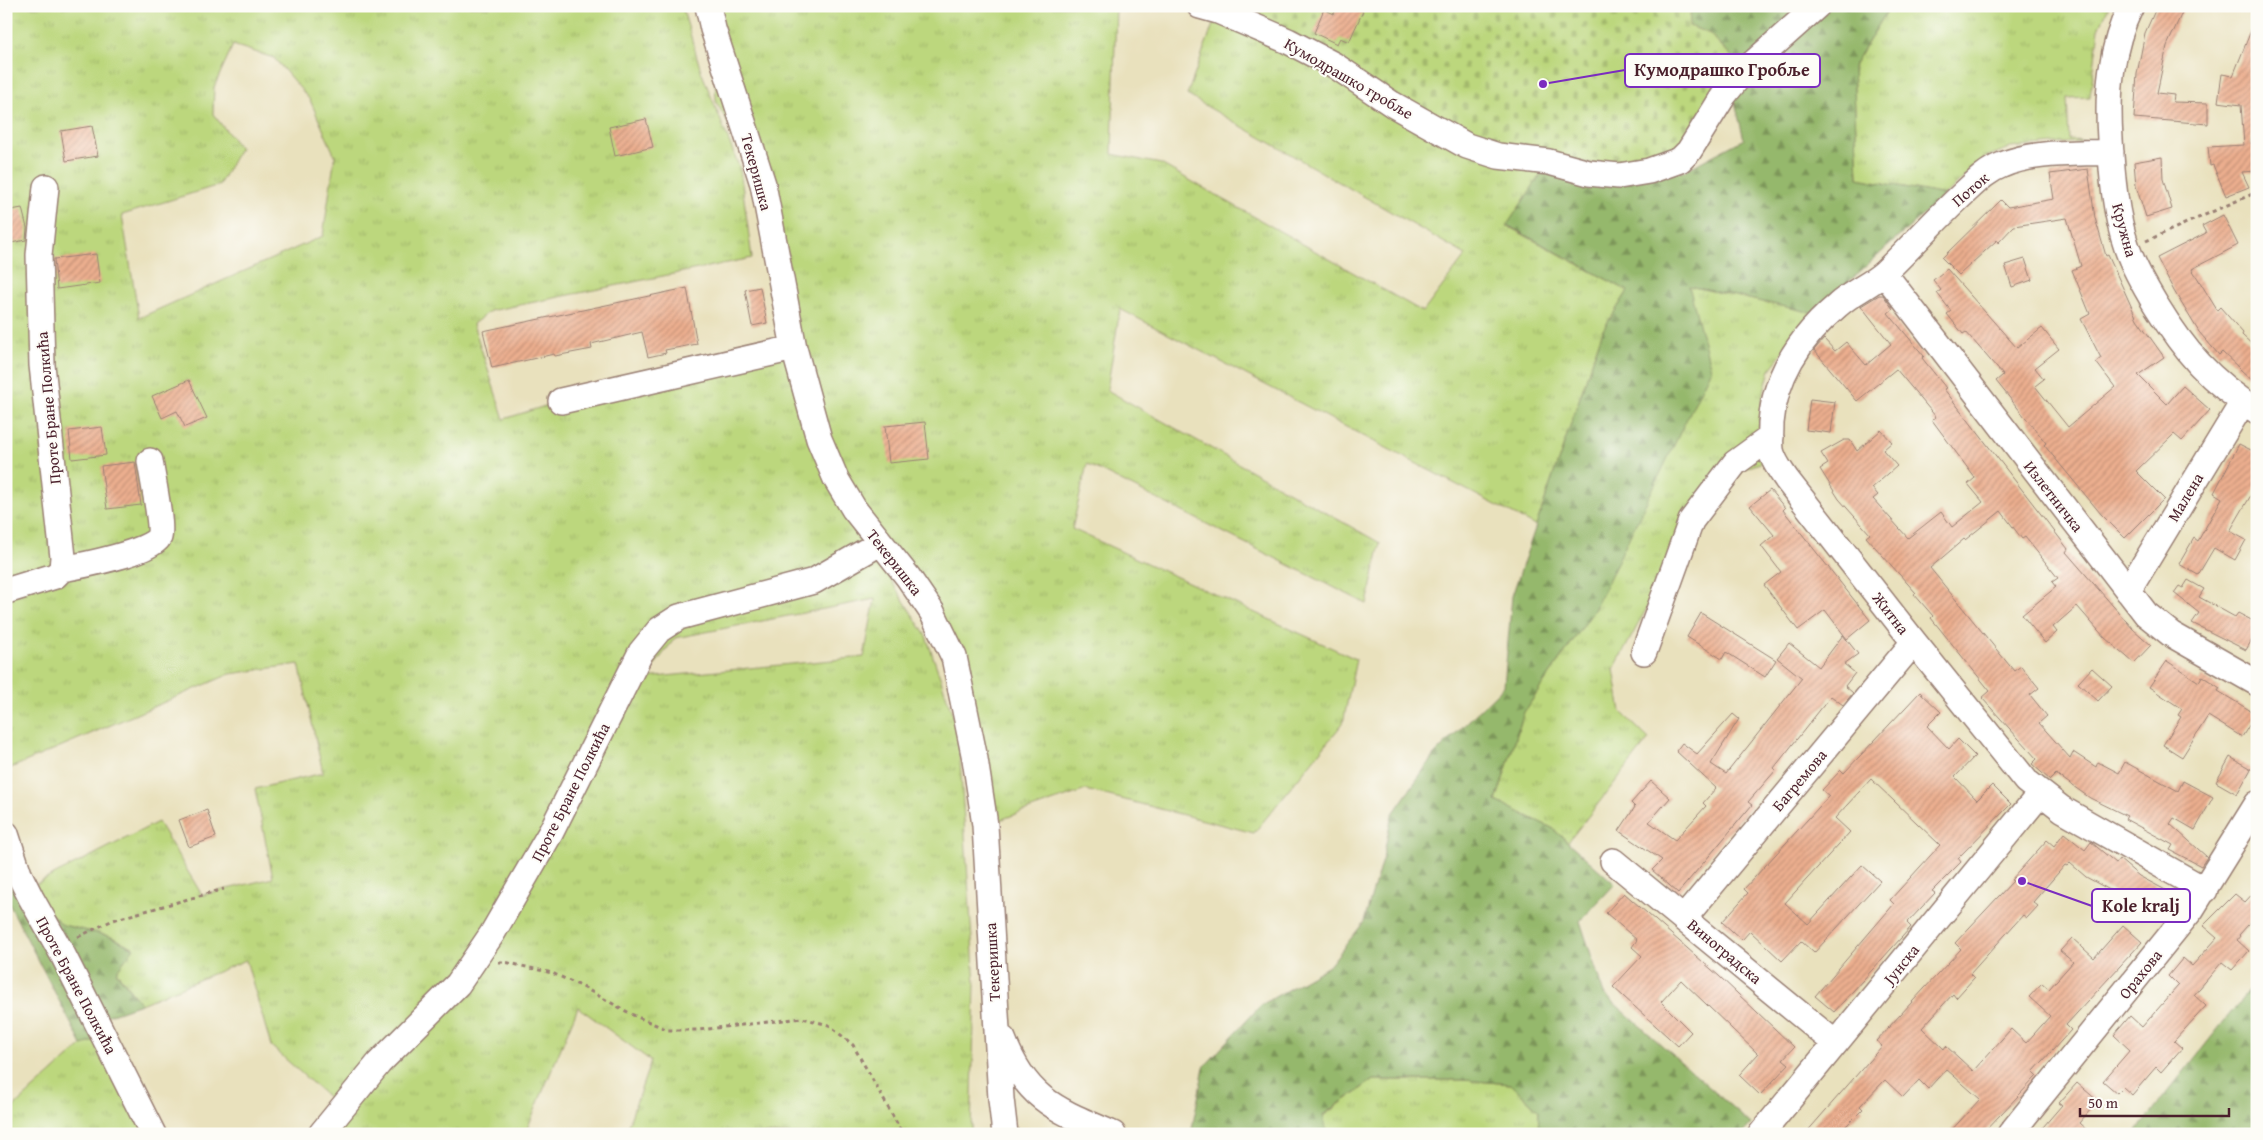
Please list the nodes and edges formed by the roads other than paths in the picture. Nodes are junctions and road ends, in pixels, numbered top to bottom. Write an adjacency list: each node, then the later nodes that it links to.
1 (708, 6): 8 (street, Текеришка)
2 (1200, 6): 3 (street, Кумодрашко гробље)
3 (1817, 6)
4 (2131, 6): 5 (street, Кружна)
5 (2111, 152): 7 (street, Поток); 10 (street, Кружна)
6 (46, 187): 14 (street, Проте Бране Полкића)
7 (1884, 273): 11 (street, Житна); 16 (street, Излетничка)
8 (794, 348): 9 (street); 13 (street, Текеришка)
9 (561, 401)
10 (2250, 406): 16 (street, Малена)
11 (1770, 437): 17 (street, Житна); 18 (street)
12 (150, 461): 14 (street)
13 (880, 543): 26 (street, Текеришка); 29 (street, Проте Бране Полкића)
14 (62, 569): 15 (street)
15 (6, 591)
16 (2128, 591): 19 (street, Излетничка)
17 (1914, 642): 20 (street, Житна); 25 (street, Багремова)
18 (1644, 652)
19 (2257, 683)
20 (2040, 794): 24 (street, Житна); 27 (street, Јунска)
21 (2257, 804): 24 (street, Орахова)
22 (6, 834): 28 (street, Проте Бране Полкића)
23 (1613, 861): 25 (street, Виноградска)
24 (2205, 890): 33 (street, Орахова)
25 (1684, 918): 27 (street, Виноградска)
26 (996, 1021): 30 (street, Текеришка); 31 (street)
27 (1836, 1043): 32 (street, Јунска)
28 (153, 1134)
29 (321, 1134)
30 (1005, 1134)
31 (1114, 1134)
32 (1761, 1134)
33 (2010, 1134)

